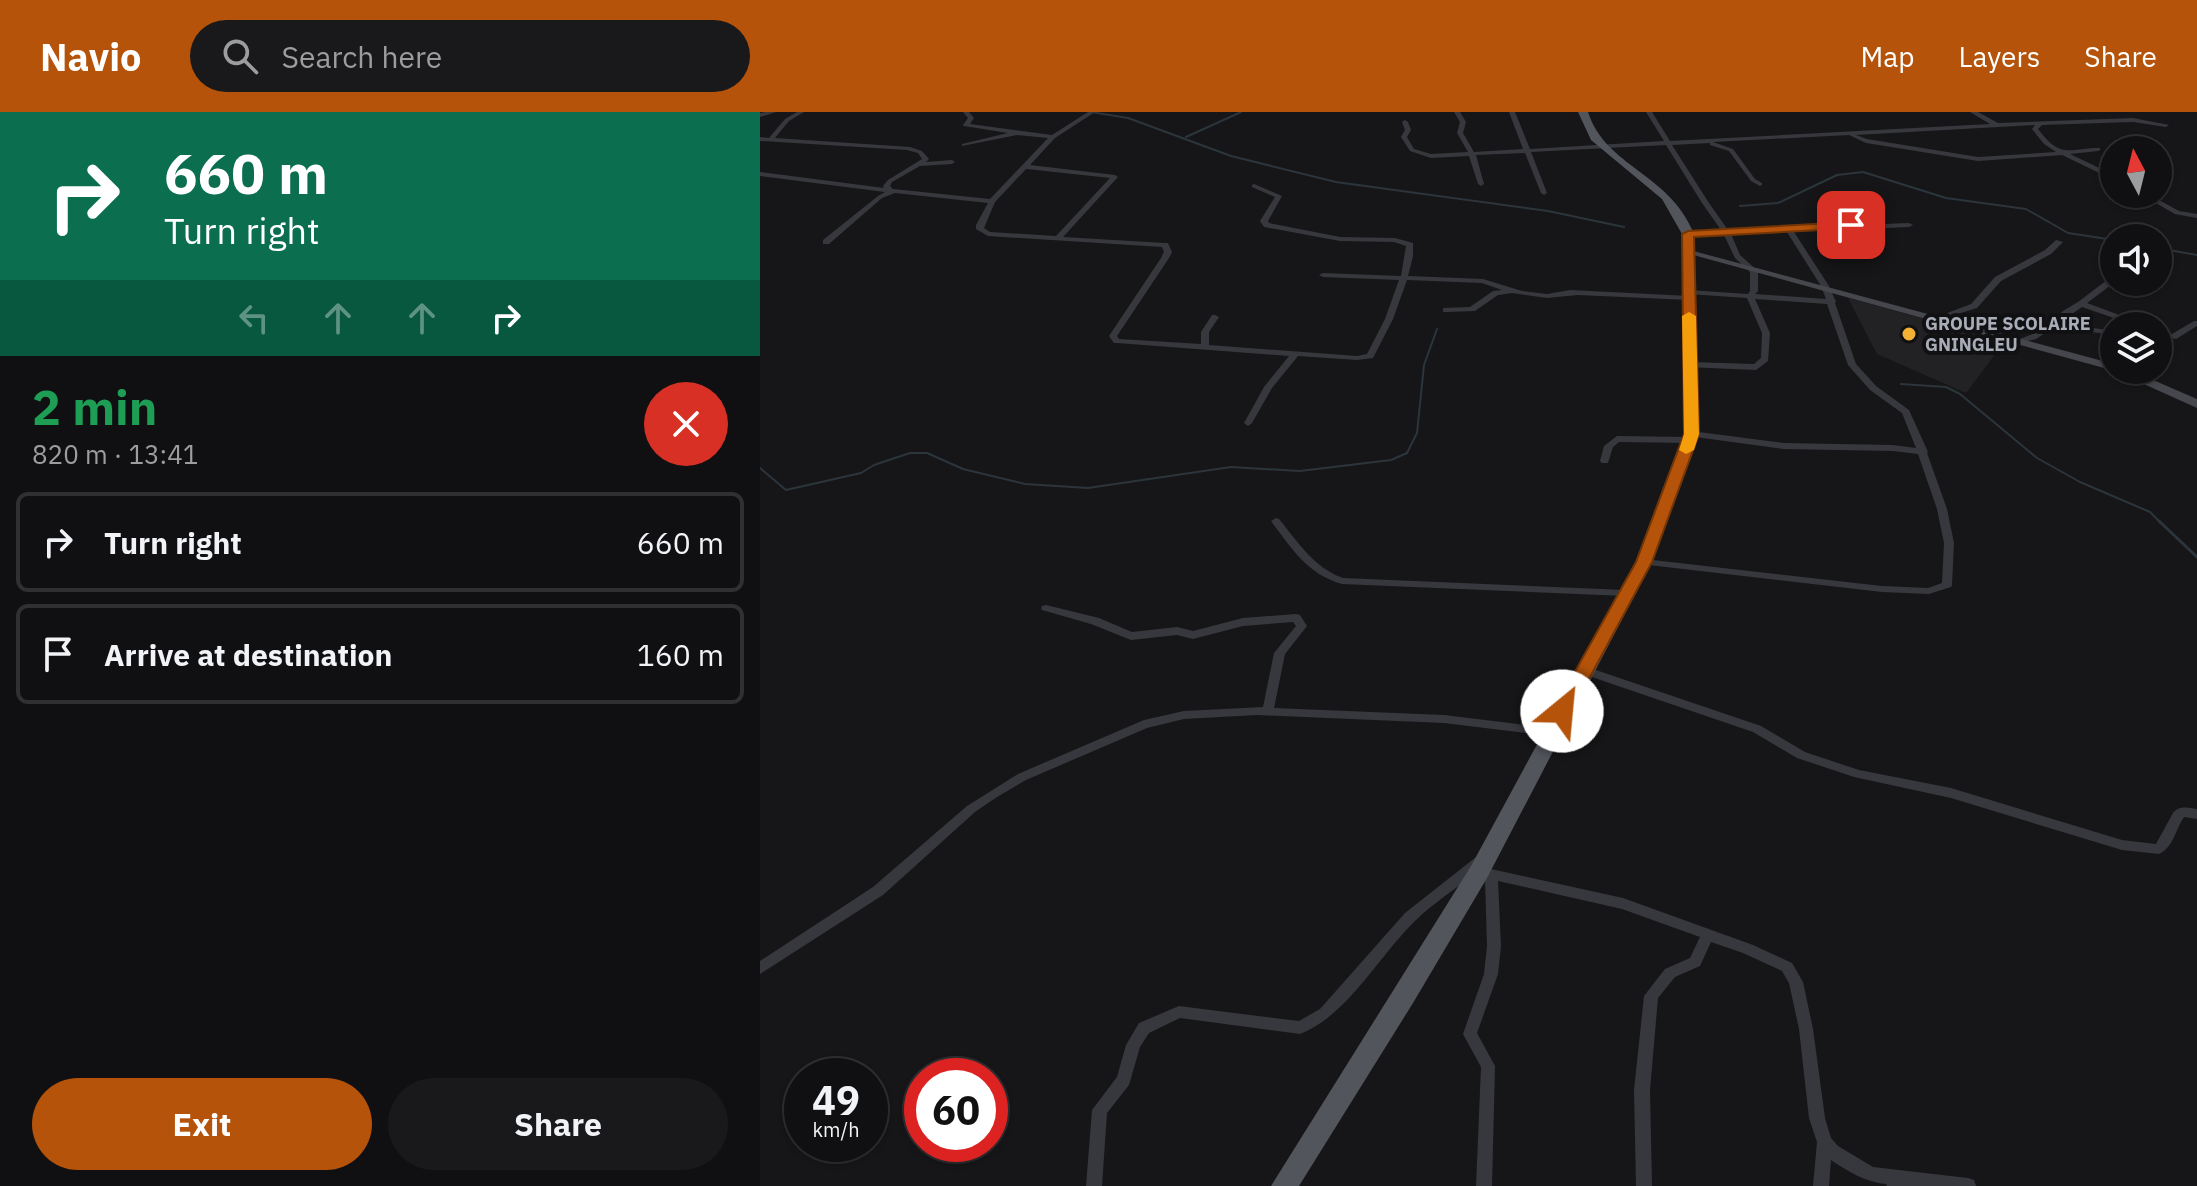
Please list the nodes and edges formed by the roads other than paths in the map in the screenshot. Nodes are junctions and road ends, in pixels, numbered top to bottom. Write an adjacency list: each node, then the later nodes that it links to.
1 (773, 112): 11 (street)
2 (801, 112): 20 (street)
3 (966, 112): 17 (street)
4 (1092, 112): 19 (street)
5 (1457, 112): 29 (street)
6 (1512, 112): 27 (street)
7 (1583, 112): 25 (main road)
8 (1649, 112): 23 (street)
9 (1973, 112): 15 (street)
10 (2039, 112): 14 (street)
11 (760, 115)
12 (1405, 122): 29 (street)
13 (2041, 123): 14 (street); 15 (street); 28 (street)
14 (2053, 123): 16 (street)
15 (1997, 125): 18 (street)
16 (2166, 125)
17 (1023, 133): 19 (street); 24 (street)
18 (1849, 133): 22 (street); 28 (street)
19 (1052, 137): 32 (street)
20 (772, 138): 21 (street); 30 (street)
21 (760, 139)
22 (1708, 142): 23 (street); 37 (street)
23 (1670, 144): 25 (street); 47 (street)
24 (964, 145)
25 (1601, 147): 27 (street); 50 (main road)
26 (2098, 149): 28 (street)
27 (1526, 151): 29 (street); 41 (street)
28 (2063, 153): 34 (street)
29 (1472, 154): 36 (street)
30 (927, 161): 31 (street); 33 (street)
31 (952, 162)
32 (1027, 167): 42 (street); 48 (street)
33 (911, 168): 39 (street); 40 (street)
34 (2100, 171)
35 (760, 174): 39 (street)
36 (1481, 184)
37 (1760, 184)
38 (1254, 186): 54 (street)
39 (862, 188): 40 (street)
40 (894, 190): 42 (street); 49 (street)
41 (1544, 193)
42 (992, 201): 48 (street)
43 (2168, 208): 44 (street)
44 (2197, 216)
45 (1909, 225): 46 (street)
46 (1790, 231): 47 (street); 56 (street)
47 (1727, 233): 50 (street); 52 (street)
48 (1058, 238): 74 (street)
49 (826, 242)
50 (1689, 242): 52 (street); 61 (main road)
51 (2059, 242): 68 (street)
52 (1748, 265): 56 (street); 62 (street)
53 (1323, 275): 54 (street)
54 (1404, 277): 55 (street); 75 (street)
55 (1499, 284): 57 (street); 58 (street)
56 (1825, 286): 63 (street); 68 (street)
57 (1532, 288): 58 (street); 60 (street)
58 (1513, 290): 60 (street); 65 (street)
59 (2100, 290): 64 (street)
60 (1575, 293): 61 (street)
61 (1688, 295): 62 (street); 77 (main road)
62 (1750, 296): 63 (street); 77 (street)
63 (1832, 302): 82 (street)
64 (2081, 304): 66 (street); 70 (street)
65 (1446, 310)
66 (2104, 312)
67 (1215, 317): 74 (street)
68 (1938, 318): 73 (street)
69 (2197, 323): 72 (street)
70 (2054, 325): 71 (street); 73 (street)
71 (2100, 331)
72 (2173, 337)
73 (2023, 341): 76 (street)
74 (1205, 346): 75 (street)
75 (1296, 353): 80 (street)
76 (2100, 364)
77 (1690, 365): 81 (main road)
78 (2154, 384): 79 (street)
79 (2197, 404)
80 (1248, 423)
81 (1690, 437): 82 (street); 83 (street); 85 (main road)
82 (1923, 452): 85 (street)
83 (1605, 461)
84 (1276, 521): 86 (street)
85 (1644, 562): 86 (main road)
86 (1625, 593): 88 (main road)
87 (1046, 608): 89 (street)
88 (1584, 670): 90 (main road); 91 (street)
89 (1268, 711): 90 (street); 94 (street)
90 (1551, 732): 92 (main road)
91 (2197, 814)
92 (1486, 867): 93 (street); 97 (street); 98 (main road); 99 (street)
93 (1708, 934): 95 (street); 100 (street)
94 (760, 968)
95 (1825, 1142): 96 (street); 101 (street)
96 (1894, 1182): 102 (street)
97 (1094, 1186)
98 (1284, 1186)
99 (1484, 1186)
100 (1644, 1186)
101 (1821, 1186)
102 (1968, 1186)

